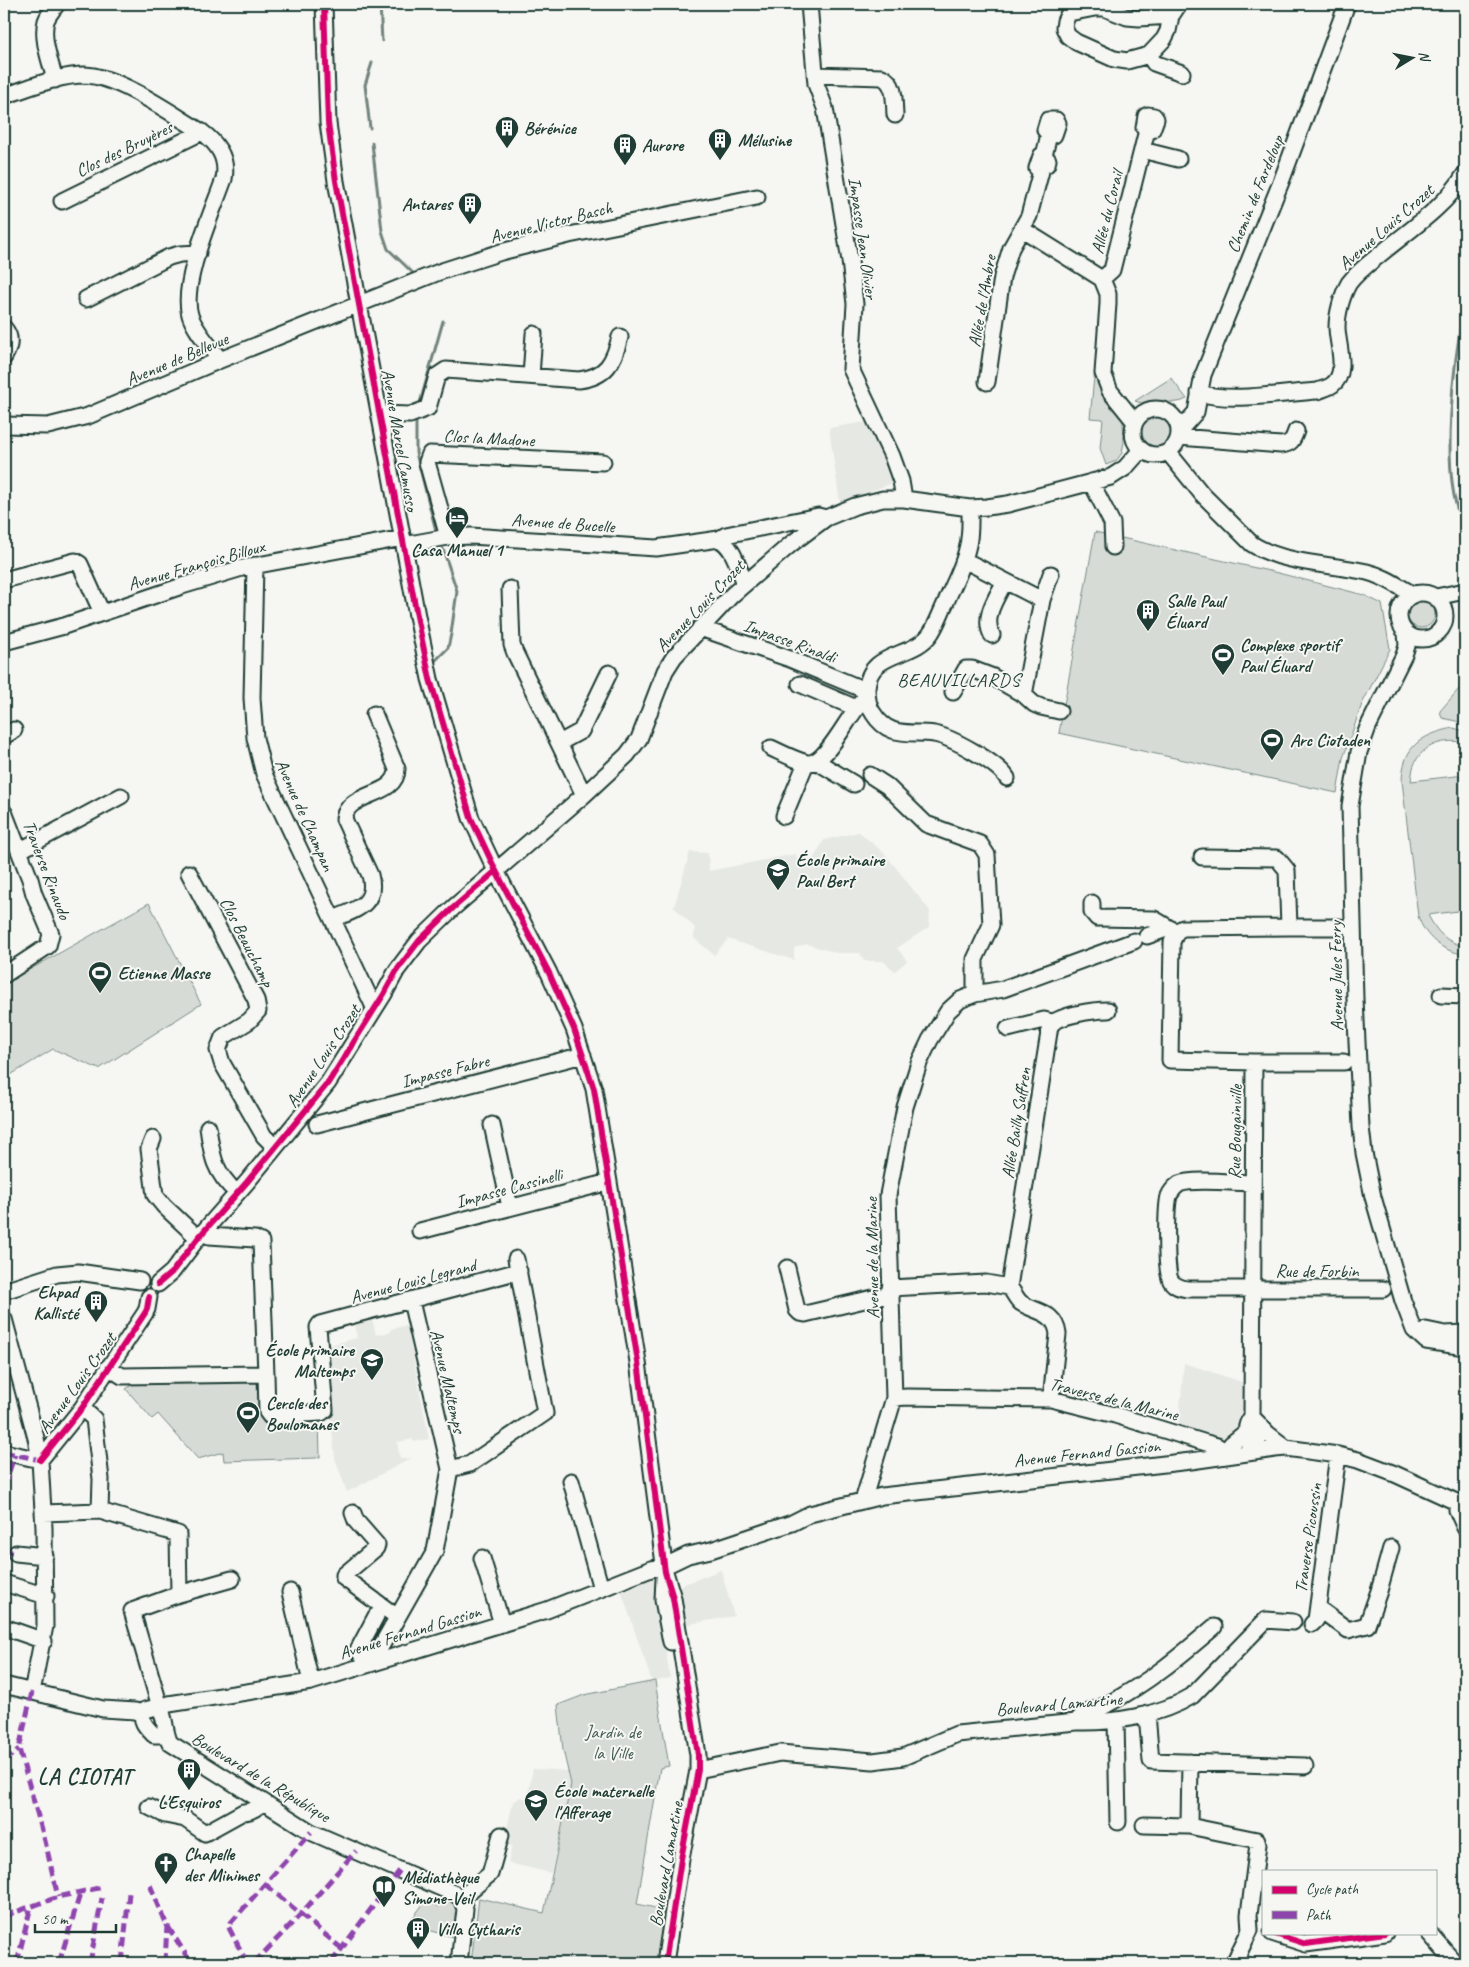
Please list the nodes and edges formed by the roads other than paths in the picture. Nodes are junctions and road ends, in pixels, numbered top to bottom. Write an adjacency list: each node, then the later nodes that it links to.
1 (57, 4): 10 (street)
2 (324, 4): 25 (street, Avenue Marcel Camusso)
3 (809, 4): 9 (street, Impasse Jean Olivier)
4 (1347, 4): 33 (street, Chemin de Fardeloup)
5 (1067, 8): 6 (street); 7 (street)
6 (1175, 10): 7 (street)
7 (1149, 55): 8 (street)
8 (1182, 73)
9 (816, 75): 12 (street); 44 (street, Impasse Jean Olivier)
10 (55, 80): 11 (street); 14 (street)
11 (4, 96)
12 (895, 115)
13 (1147, 130): 16 (street, Allée du Corail)
14 (202, 132): 20 (street, Clos des Bruyères); 22 (street)
15 (1050, 134): 21 (street, Allée de l'Ambre)
16 (1142, 150): 17 (street); 23 (street, Allée du Corail)
17 (1178, 159)
18 (1465, 174): 33 (street, Avenue Louis Crozet)
19 (757, 197): 25 (street, Avenue Victor Basch)
20 (62, 200)
21 (1022, 229): 23 (street); 32 (street, Allée de l'Ambre)
22 (198, 253): 24 (street); 30 (street)
23 (1102, 279): 36 (street)
24 (86, 299)
25 (360, 304): 30 (street, Avenue de Bellevue); 35 (street, Avenue Marcel Camusso)
26 (4, 328): 29 (street)
27 (534, 334): 31 (street)
28 (620, 337): 31 (street)
29 (4, 357)
30 (220, 360): 37 (street, Avenue de Bellevue)
31 (531, 376): 35 (street)
32 (988, 382)
33 (1198, 401): 34 (street); 39 (street)
34 (1169, 412): 36 (street); 39 (street)
35 (380, 414): 49 (street, Avenue Marcel Camusso)
36 (1139, 418): 40 (street)
37 (4, 425)
38 (1296, 431): 39 (street)
39 (1179, 434): 41 (street)
40 (1141, 450): 41 (street); 43 (street, Avenue Louis Crozet)
41 (1168, 452): 53 (street)
42 (603, 462): 47 (street, Clos la Madone)
43 (1092, 482): 45 (street, Avenue Louis Crozet); 50 (street)
44 (904, 499): 45 (street, Avenue Louis Crozet); 46 (street, Avenue Louis Crozet)
45 (970, 508): 51 (street)
46 (826, 518): 48 (street, Avenue de Bucelle); 57 (street, Avenue Louis Crozet)
47 (448, 538): 48 (street, Avenue de Bucelle); 49 (street, Avenue de Bucelle)
48 (719, 539): 57 (street)
49 (403, 542): 52 (street, Avenue François Billoux); 92 (street, Avenue Marcel Camusso)
50 (1112, 547)
51 (964, 560): 56 (street); 75 (street)
52 (255, 565): 65 (street, Avenue François Billoux); 95 (street, Avenue de Champan)
53 (1334, 568): 60 (street); 63 (street)
54 (1051, 574): 62 (street)
55 (4, 580): 65 (street)
56 (1005, 581): 62 (street); 68 (street)
57 (745, 583): 66 (street, Avenue Louis Crozet)
58 (510, 589): 80 (street)
59 (1463, 592): 61 (street); 64 (street)
60 (1412, 594): 61 (street); 63 (street)
61 (1436, 596): 64 (street)
62 (1042, 600): 76 (street)
63 (1401, 605): 67 (street)
64 (1445, 610): 69 (street)
65 (102, 613): 70 (street, Avenue François Billoux)
66 (700, 628): 75 (street, Impasse Rinaldi); 86 (street, Avenue Louis Crozet)
67 (1406, 633): 69 (street); 72 (street, Avenue Jules Ferry)
68 (992, 635)
69 (1425, 639): 72 (street, Avenue Jules Ferry)
70 (4, 642)
71 (610, 673): 80 (street)
72 (1390, 683): 122 (street, Avenue Jules Ferry)
73 (800, 684): 77 (street)
74 (953, 692): 76 (street)
75 (867, 694): 77 (street); 84 (street)
76 (1024, 695): 78 (street)
77 (856, 708): 82 (street)
78 (1059, 711)
79 (374, 714): 95 (street)
80 (559, 743): 86 (street)
81 (771, 748): 82 (street)
82 (811, 762): 85 (street); 89 (street)
83 (870, 775): 100 (street)
84 (1008, 778)
85 (854, 784)
86 (584, 795): 92 (street, Avenue Louis Crozet)
87 (121, 796): 90 (street)
88 (4, 812): 90 (street, Traverse Rinaudo)
89 (784, 816)
90 (19, 850): 99 (street, Traverse Rinaudo)
91 (1202, 857): 96 (street)
92 (496, 871): 103 (street, Avenue Louis Crozet); 107 (street, Avenue Marcel Camusso)
93 (189, 873): 114 (street, Clos Beauchamp)
94 (1092, 903): 98 (street)
95 (333, 919): 103 (street, Avenue de Champan)
96 (1289, 927): 97 (street); 98 (street)
97 (1340, 927)
98 (1173, 929): 100 (street, Avenue de la Marine); 108 (street, Rue Bougainville)
99 (4, 975)
100 (975, 994): 129 (street, Avenue de la Marine)
101 (1441, 995): 102 (street)
102 (1465, 996)
103 (374, 1008): 114 (street, Avenue Louis Crozet)
104 (1108, 1010): 105 (street)
105 (1052, 1022): 106 (street); 125 (street, Allée Bailly Suffren)
106 (1008, 1029)
107 (582, 1055): 110 (street, Impasse Fabre); 115 (street, Avenue Marcel Camusso)
108 (1254, 1062): 109 (street); 116 (street, Rue Bougainville)
109 (1344, 1062)
110 (316, 1124)
111 (492, 1126): 118 (street)
112 (208, 1127): 117 (street)
113 (153, 1139): 120 (street)
114 (275, 1147): 117 (street, Avenue Louis Crozet)
115 (609, 1182): 118 (street, Impasse Cassinelli); 159 (street, Avenue Marcel Camusso)
116 (1253, 1184): 126 (street, Rue Bougainville); 126 (street, Rue de Forbin)
117 (237, 1193): 120 (street, Avenue Louis Crozet)
118 (510, 1207): 119 (street, Impasse Cassinelli)
119 (420, 1232)
120 (200, 1235): 124 (street, Avenue Louis Crozet); 136 (street)
121 (787, 1268): 129 (street)
122 (1395, 1271): 133 (street, Avenue Jules Ferry); 134 (street, Avenue Jules Ferry)
123 (140, 1281): 124 (street); 128 (street); 130 (street)
124 (158, 1284): 130 (street)
125 (1009, 1287): 129 (street); 138 (street)
126 (1252, 1290): 127 (street, Rue de Forbin); 140 (street, Rue Bougainville)
127 (1382, 1290)
128 (4, 1291)
129 (890, 1291): 137 (street, Avenue de la Marine)
130 (149, 1297): 135 (street, Avenue Louis Crozet)
131 (411, 1301): 136 (street, Avenue Louis Legrand); 147 (street, Avenue Maltemps); 147 (street, Avenue Louis Legrand)
132 (4, 1319): 146 (street)
133 (1465, 1333)
134 (1465, 1347)
135 (108, 1367): 136 (street); 139 (street, Avenue Louis Crozet)
136 (266, 1374)
137 (894, 1398): 138 (street, Traverse de la Marine); 149 (street, Avenue de la Marine)
138 (1051, 1399): 144 (street, Traverse de la Marine)
139 (82, 1408): 146 (street, Avenue Louis Crozet); 151 (street)
140 (1252, 1424): 141 (street); 142 (street, Rue Bougainville); 144 (street)
141 (1286, 1448): 142 (street, Avenue Fernand Gassion); 145 (street, Avenue Fernand Gassion)
142 (1253, 1451): 144 (street, Avenue Fernand Gassion)
143 (4, 1452): 146 (street)
144 (1230, 1455): 149 (street, Avenue Fernand Gassion)
145 (1338, 1455): 150 (street, Avenue Fernand Gassion); 166 (street, Traverse Picoussin)
146 (40, 1460): 152 (street)
147 (450, 1469): 168 (street)
148 (571, 1481): 162 (street)
149 (863, 1501): 159 (street, Avenue Fernand Gassion)
150 (1461, 1504): 154 (street)
151 (100, 1511): 152 (street); 164 (street)
152 (43, 1513): 157 (street)
153 (353, 1513): 168 (street)
154 (1465, 1528)
155 (1391, 1548): 166 (street)
156 (16, 1553): 157 (street)
157 (45, 1556): 165 (street)
158 (482, 1558): 170 (street)
159 (665, 1569): 162 (street, Avenue Fernand Gassion); 187 (street, Avenue Marcel Camusso)
160 (232, 1579): 164 (street)
161 (4, 1583): 165 (street)
162 (601, 1589): 170 (street, Avenue Fernand Gassion)
163 (290, 1592): 176 (street)
164 (179, 1594): 179 (street, Boulevard de la République)
165 (46, 1596): 174 (street)
166 (1318, 1608): 171 (street, Traverse Picoussin)
167 (376, 1616): 175 (street)
168 (397, 1617): 175 (street)
169 (1293, 1622): 181 (street)
170 (502, 1624): 175 (street, Avenue Fernand Gassion)
171 (1312, 1624)
172 (4, 1627): 174 (street)
173 (1214, 1627): 183 (street)
174 (44, 1641): 178 (street)
175 (373, 1663): 176 (street, Avenue Fernand Gassion)
176 (311, 1682): 179 (street, Avenue Fernand Gassion)
177 (4, 1685): 178 (street)
178 (32, 1692): 180 (street)
179 (158, 1707): 180 (street); 184 (street, Boulevard de la République)
180 (142, 1713): 184 (street)
181 (1147, 1714): 182 (street, Boulevard Lamartine); 185 (street)
182 (1116, 1720): 183 (street, Boulevard Lamartine); 190 (street)
183 (1076, 1722): 187 (street, Boulevard Lamartine)
184 (165, 1731): 188 (street, Boulevard de la République)
185 (1190, 1762): 186 (street); 192 (street)
186 (1305, 1766)
187 (698, 1770): 200 (street, Boulevard Lamartine)
188 (257, 1798): 189 (street); 194 (street, Boulevard de la République)
189 (149, 1807)
190 (1118, 1822)
191 (1144, 1825): 192 (street)
192 (1189, 1826): 195 (street)
193 (501, 1835): 194 (street)
194 (458, 1896): 199 (street)
195 (1256, 1930): 201 (street)
196 (1275, 1934): 197 (street)
197 (1378, 1934)
198 (1430, 1934): 202 (street)
199 (459, 1963)
200 (665, 1963)
201 (1234, 1963)
202 (1455, 1963)

